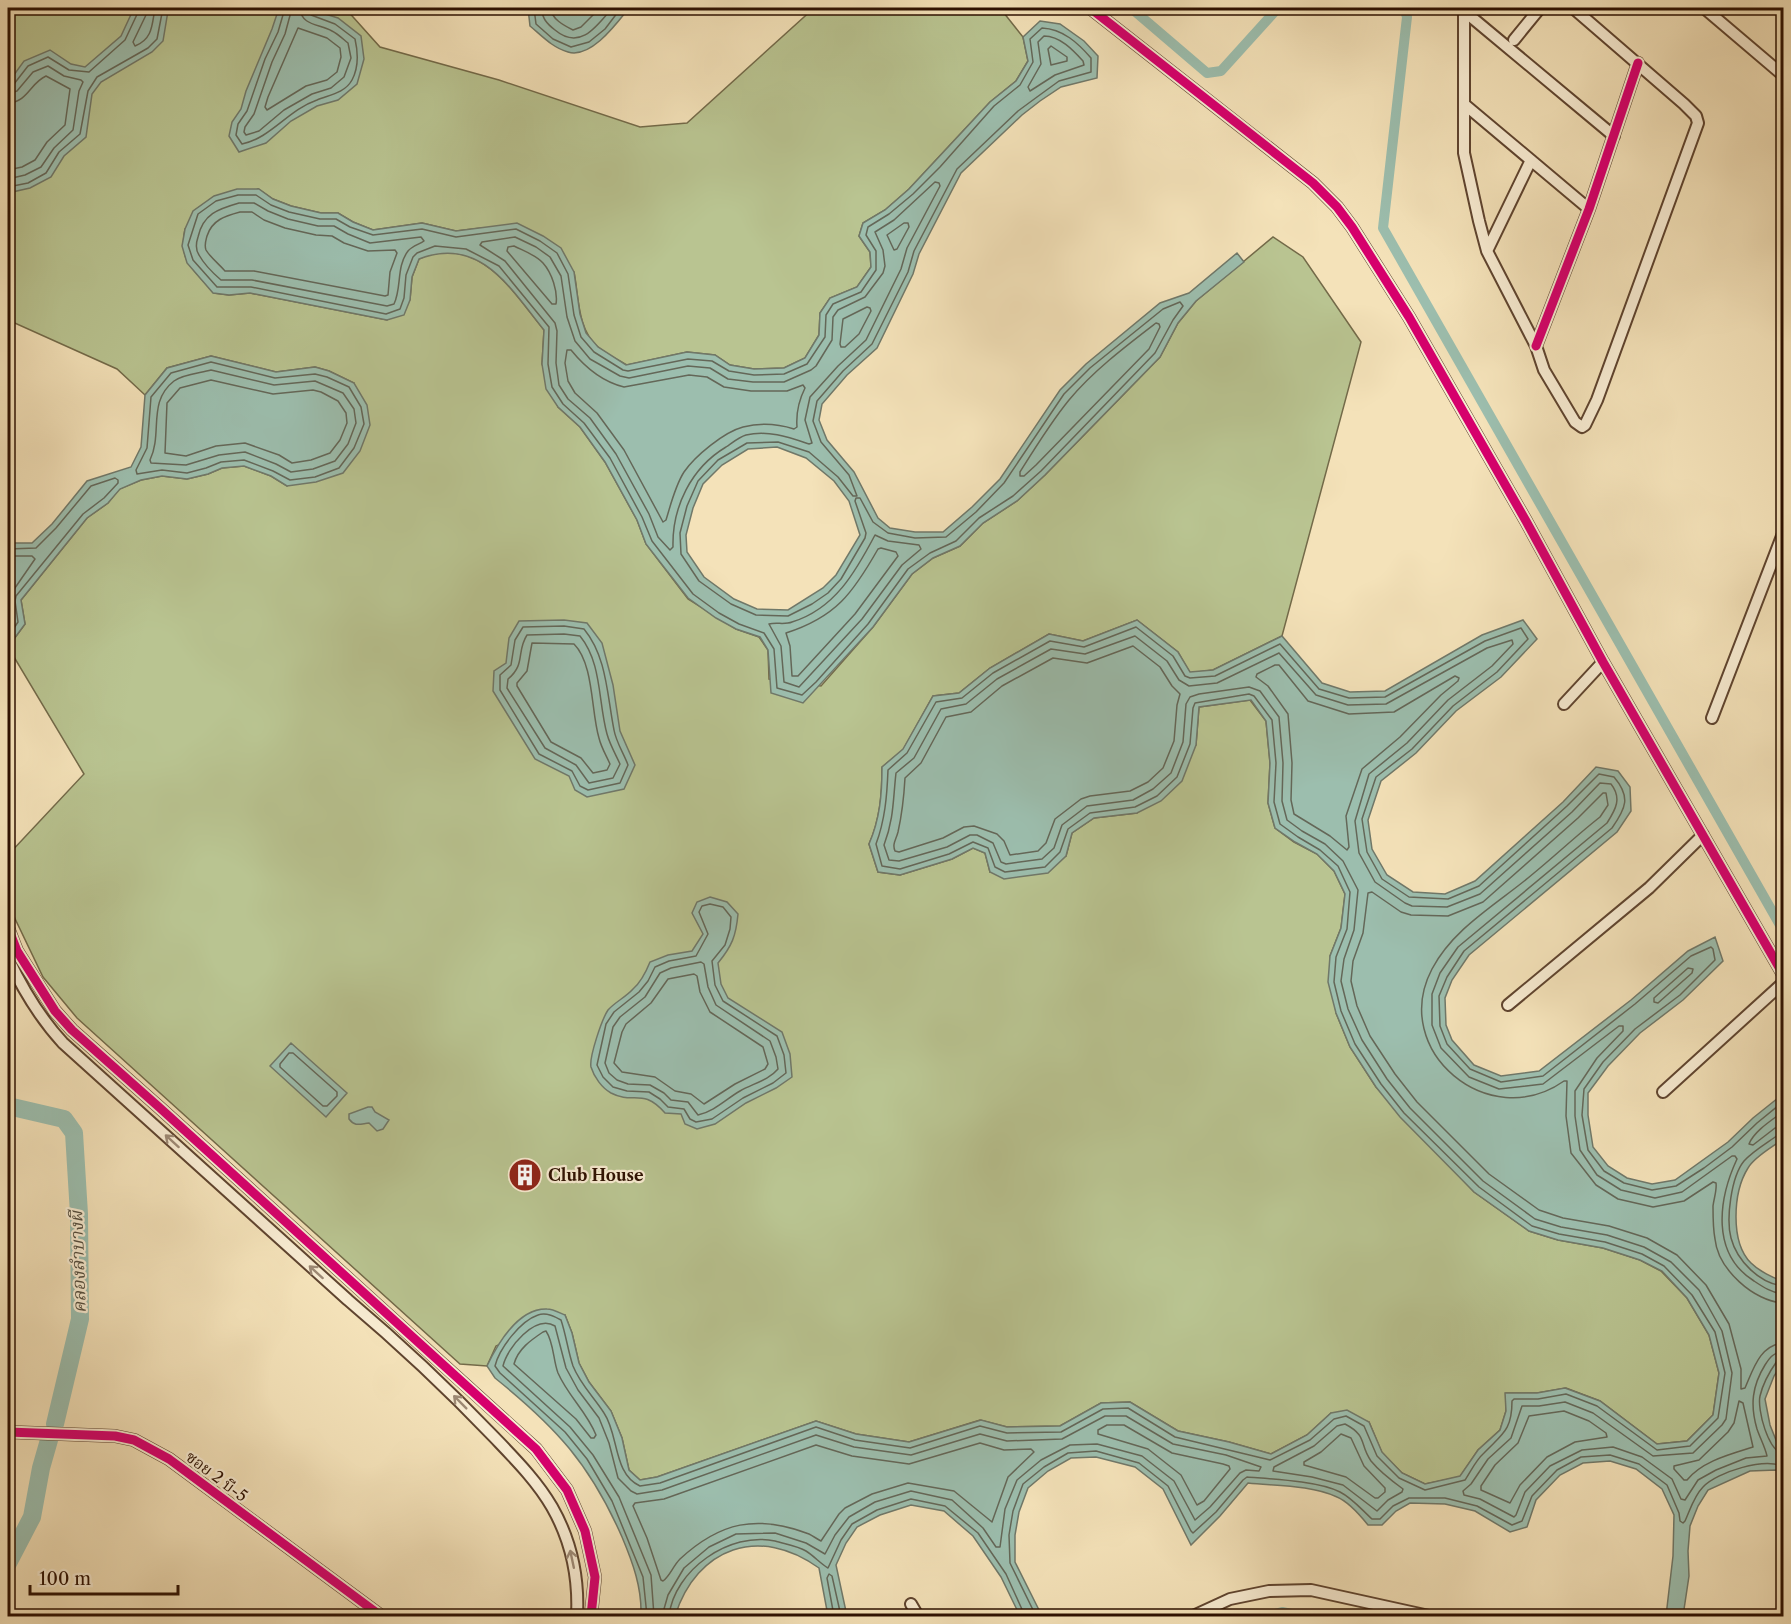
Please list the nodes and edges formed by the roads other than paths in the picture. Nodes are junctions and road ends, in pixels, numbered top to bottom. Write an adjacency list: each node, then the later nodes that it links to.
1 (1090, 8): 16 (street)
2 (1540, 8): 6 (street)
3 (1573, 8): 7 (street)
4 (1704, 8): 8 (street)
5 (1464, 9): 9 (street); 10 (street)
6 (1514, 40)
7 (1638, 63): 10 (street); 14 (street)
8 (1784, 76)
9 (1464, 104): 11 (street); 13 (street)
10 (1614, 136): 12 (street)
11 (1531, 160): 12 (street); 13 (street)
12 (1589, 209): 14 (street)
13 (1487, 251): 14 (street)
14 (1536, 346)
15 (1784, 531): 18 (street)
16 (1603, 662): 17 (street); 19 (street)
17 (1564, 704)
18 (1712, 718)
19 (1703, 834): 22 (street); 24 (street)
20 (8, 928): 30 (street)
21 (8, 958): 29 (street, one-way to 21)
22 (1784, 976)
23 (1784, 981): 25 (street)
24 (1508, 1005)
25 (1663, 1092)
26 (8, 1431): 28 (street, ซอย 2 บี-5)
27 (911, 1604): 31 (street)
28 (381, 1617)
29 (577, 1617)
30 (591, 1617)
31 (918, 1617)
32 (1193, 1617): 33 (street)
33 (1429, 1617)

